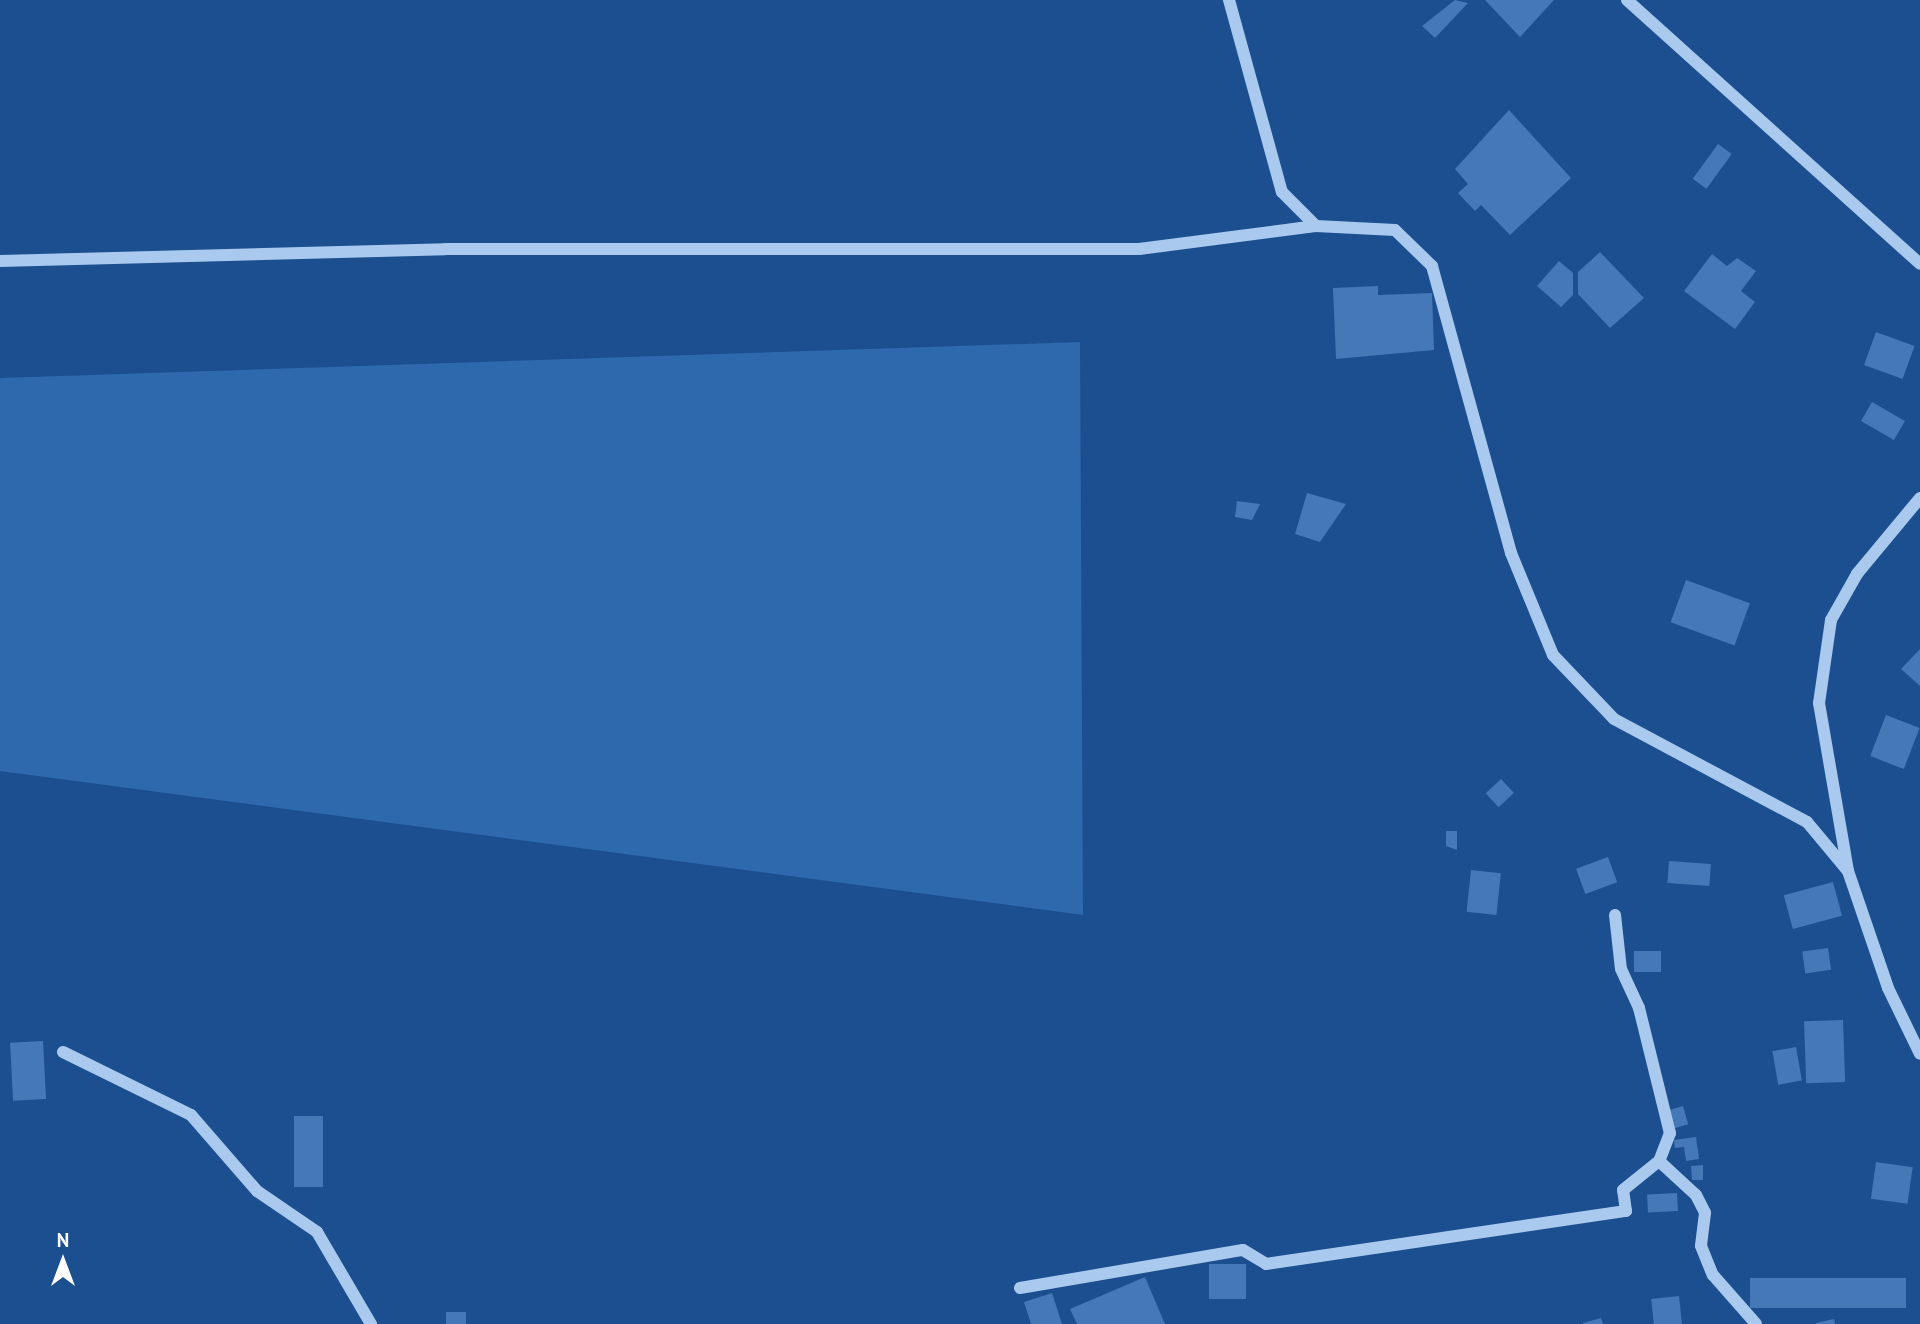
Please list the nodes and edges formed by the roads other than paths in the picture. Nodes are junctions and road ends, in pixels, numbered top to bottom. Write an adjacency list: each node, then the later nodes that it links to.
1 (1229, 0): 3 (street)
2 (1627, 0): 5 (street)
3 (1316, 226): 4 (street); 7 (street)
4 (0, 261)
5 (1920, 264)
6 (1920, 498): 7 (street)
7 (1848, 871): 10 (street)
8 (1615, 915): 11 (street)
9 (62, 1052): 13 (street)
10 (1920, 1054)
11 (1658, 1161): 12 (street); 14 (street)
12 (1020, 1288)
13 (371, 1324)
14 (1756, 1324)

